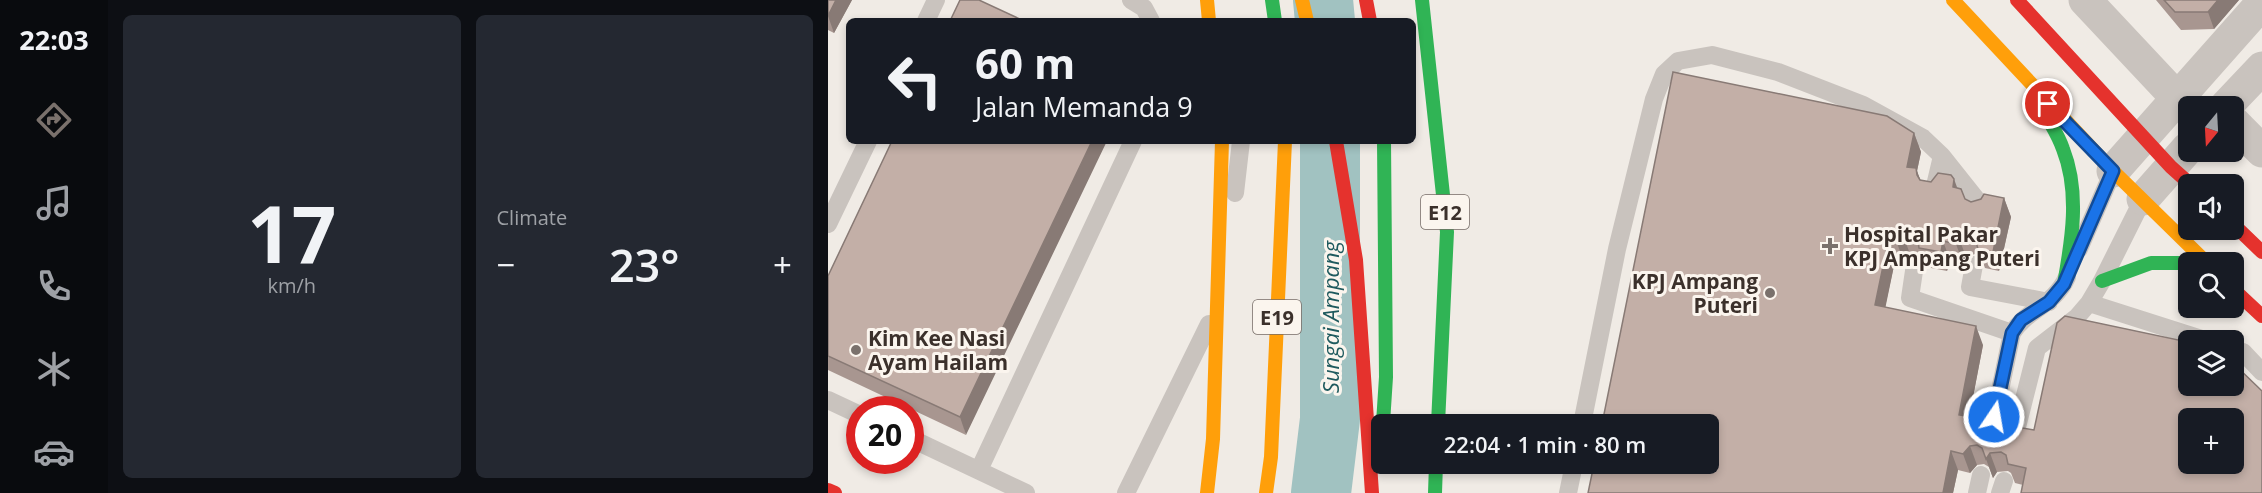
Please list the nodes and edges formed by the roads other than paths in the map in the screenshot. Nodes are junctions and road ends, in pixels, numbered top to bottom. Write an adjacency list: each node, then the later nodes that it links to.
1 (936, 0): 12 (lane)
2 (1131, 0): 13 (lane)
3 (1207, 0): 14 (main road)
4 (1272, 0): 15 (main road)
5 (1302, 0): 16 (main road)
6 (1366, 0): 17 (main road)
7 (1422, 0): 58 (main road, E12)
8 (1953, 0): 19 (main road)
9 (2017, 0): 23 (main road)
10 (2085, 0): 21 (street)
11 (2262, 3): 21 (street)
12 (927, 18)
13 (1149, 18)
14 (1209, 18)
15 (1275, 18)
16 (1306, 18)
17 (1369, 18)
18 (2262, 68): 20 (street)
19 (2032, 87): 34 (main road); 46 (main road)
20 (2235, 96)
21 (2177, 98): 23 (street)
22 (2244, 133): 31 (street)
23 (2143, 136): 33 (main road); 34 (street)
24 (867, 144): 38 (lane)
25 (1132, 144): 63 (lane)
26 (1222, 144): 71 (main road, bridge)
27 (1240, 144): 70 (lane)
28 (1285, 144): 72 (main road, E19)
29 (1337, 144): 73 (main road)
30 (1384, 144): 57 (main road)
31 (2262, 151)
32 (1942, 156): 35 (lane); 37 (lane); 59 (lane)
33 (2183, 166): 36 (street)
34 (2113, 171): 36 (main road); 46 (lane)
35 (1934, 190)
36 (2143, 199): 40 (main road); 45 (lane)
37 (1980, 210)
38 (828, 224)
39 (2244, 235): 41 (main road)
40 (2196, 252)
41 (2262, 252)
42 (2178, 263): 45 (main road)
43 (1915, 264): 52 (lane)
44 (1974, 265): 48 (lane)
45 (2102, 281): 49 (lane)
46 (2064, 284): 48 (lane)
47 (2244, 299): 50 (main road)
48 (2049, 302): 52 (lane)
49 (2089, 303): 51 (lane); 61 (lane)
50 (2262, 316)
51 (2178, 331)
52 (2012, 333): 60 (lane)
53 (2244, 353): 54 (lane)
54 (2262, 372)
55 (828, 400): 56 (lane)
56 (846, 408)
57 (1384, 414)
58 (1439, 414)
59 (1584, 414)
60 (1990, 438)
61 (2013, 443)
62 (924, 444): 63 (lane)
63 (979, 470): 69 (lane)
64 (1380, 474): 74 (main road)
65 (1436, 474): 75 (main road)
66 (1572, 474): 76 (lane)
67 (828, 490): 68 (main road)
68 (835, 493)
69 (1026, 493)
70 (1126, 493)
71 (1207, 493)
72 (1266, 493)
73 (1372, 493)
74 (1378, 493)
75 (1435, 493)
76 (1568, 493)

